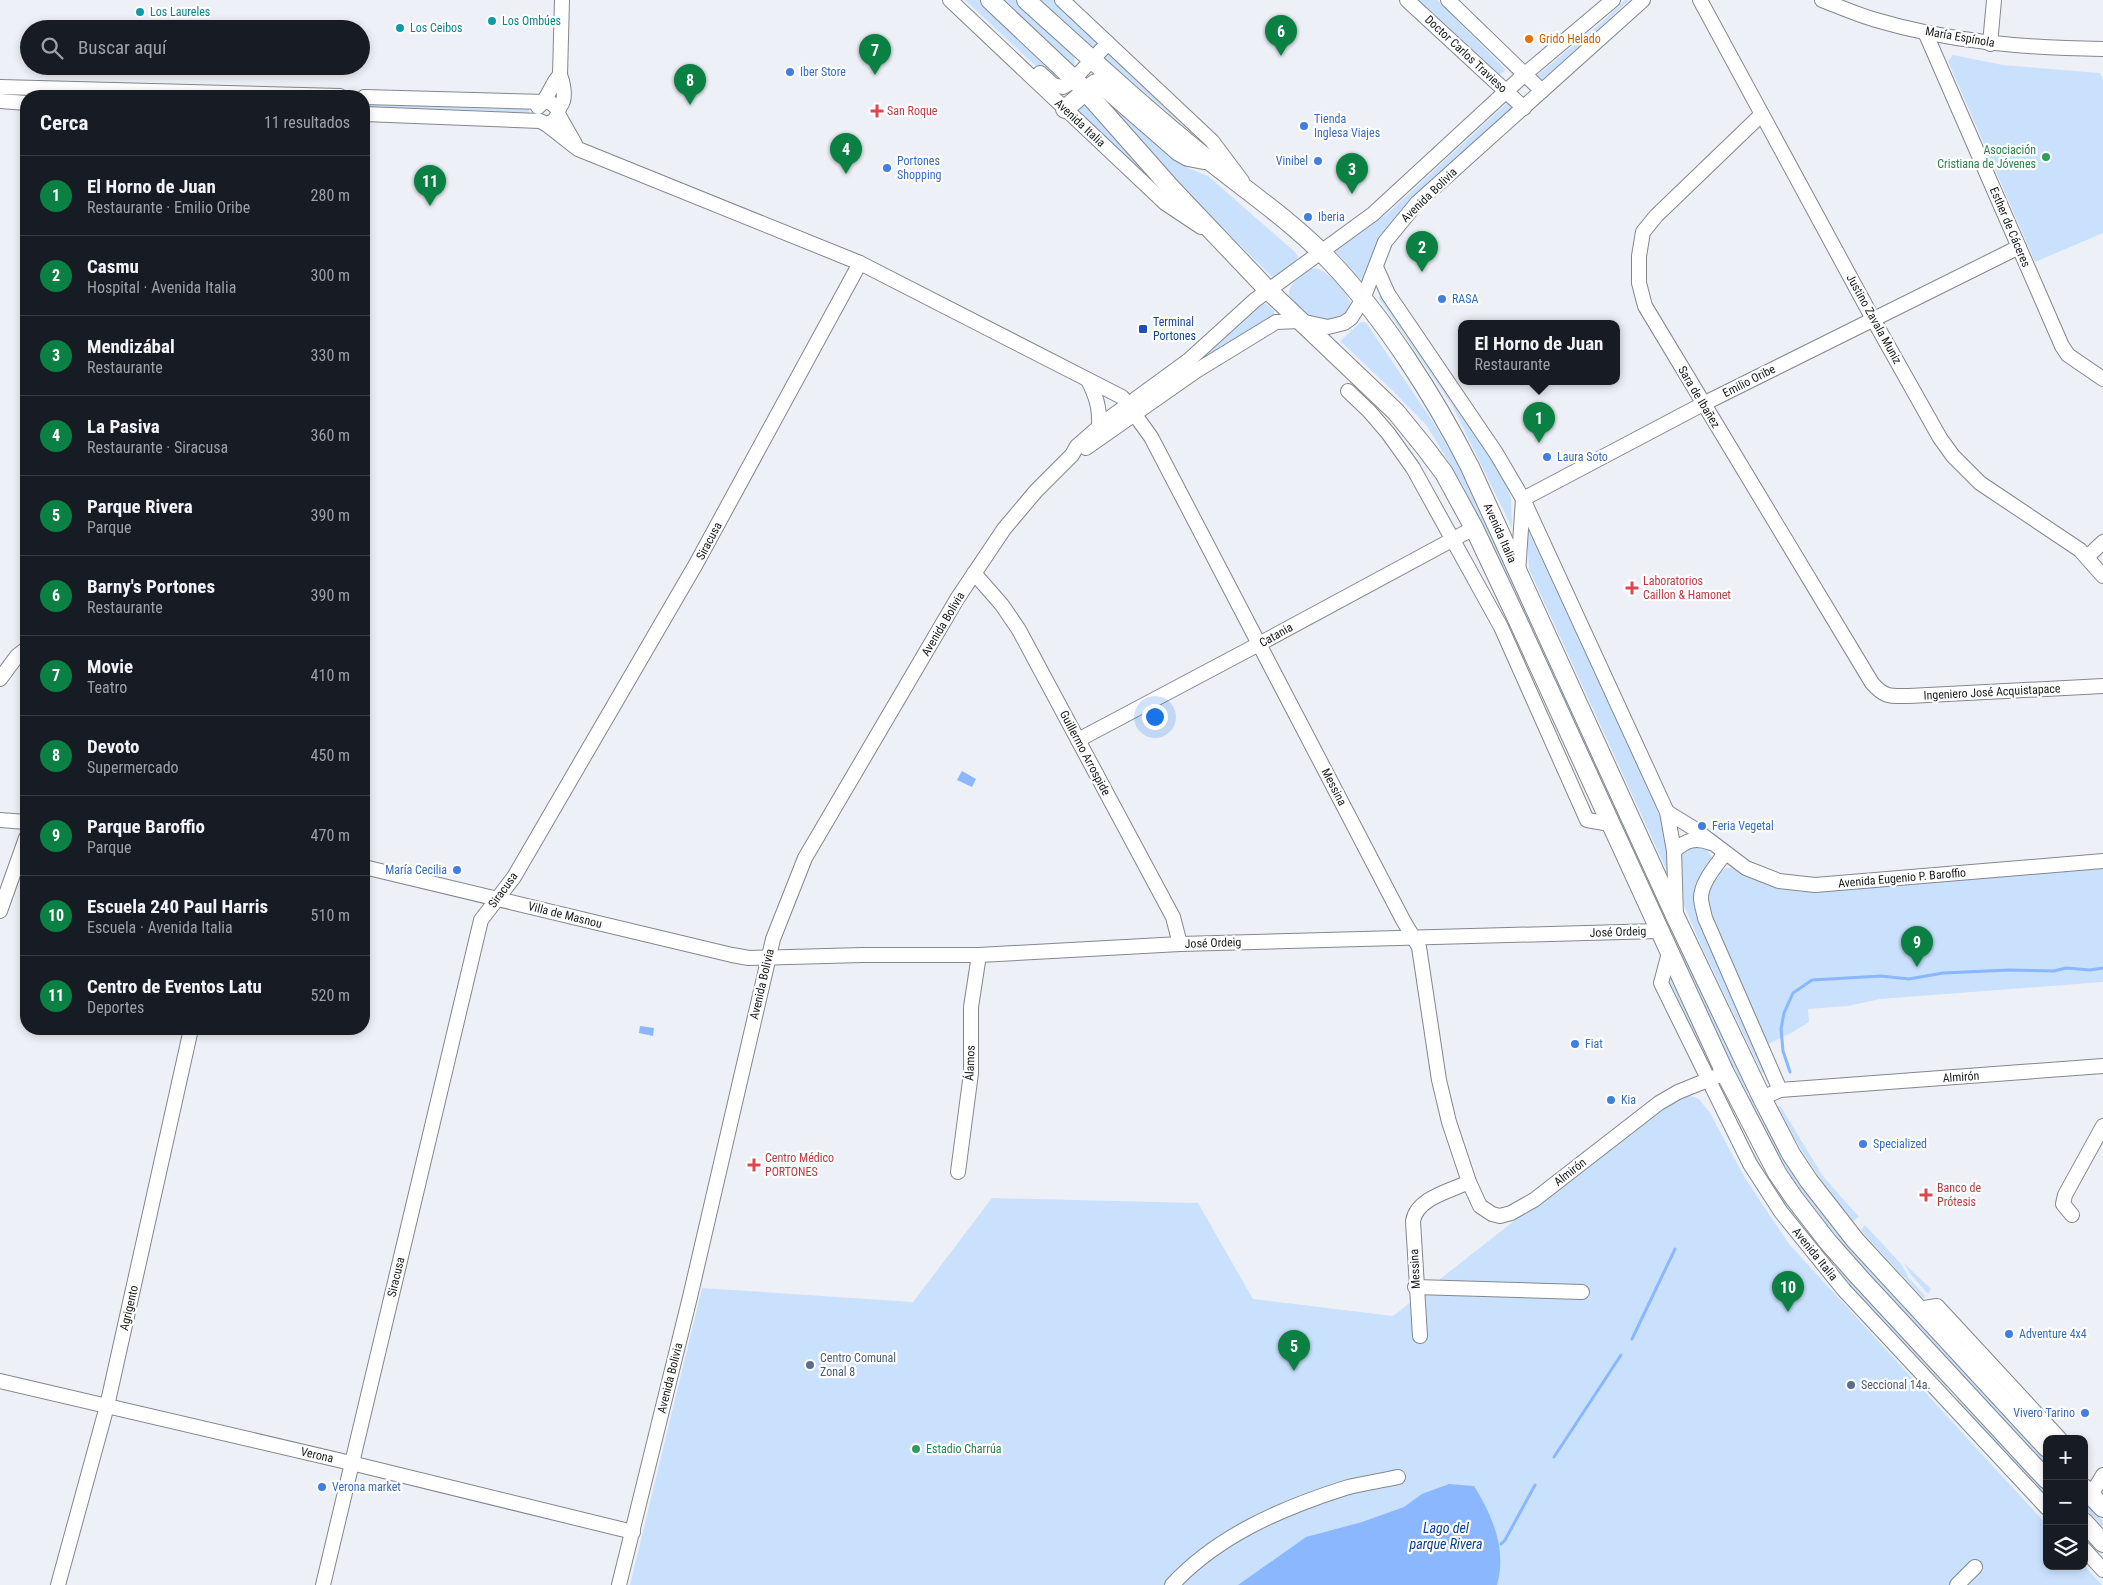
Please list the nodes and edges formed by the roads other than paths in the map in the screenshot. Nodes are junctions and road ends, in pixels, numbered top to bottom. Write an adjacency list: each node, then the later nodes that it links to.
1 (562, 0): 20 (street)
2 (950, 0): 31 (street, Avenida Italia)
3 (960, 0): 21 (street, Avenida Italia)
4 (990, 0): 21 (main road, Avenida Italia)
5 (1026, 0): 18 (main road, Avenida Italia)
6 (1062, 0): 15 (street, Avenida Italia)
7 (1407, 0): 25 (street, Doctor Carlos Travieso)
8 (1448, 0): 19 (street, Doctor Carlos Travieso)
9 (1613, 0): 19 (street, Avenida Bolivia)
10 (1643, 0): 24 (street, Avenida Bolivia)
11 (1822, 0): 14 (street, María Espínola)
12 (1994, 0): 16 (street)
13 (1705, 3): 34 (street, Justino Zavala Muniz)
14 (1925, 32): 16 (street, María Espínola); 40 (street, Esther de Cáceres)
15 (1108, 43): 18 (street); 38 (street, Avenida Italia)
16 (1990, 44): 17 (street, María Espínola)
17 (2103, 49)
18 (1092, 59): 21 (street); 37 (main road, Avenida Italia)
19 (1525, 74): 24 (street, Doctor Carlos Travieso); 25 (street, Avenida Bolivia)
20 (560, 75): 28 (street); 32 (street)
21 (1079, 85): 31 (main road); 37 (main road); 39 (main road, Avenida Italia)
22 (0, 87): 23 (street)
23 (113, 90)
24 (1542, 91): 30 (street, Avenida Bolivia)
25 (1507, 92): 30 (street, Doctor Carlos Travieso); 41 (street, Avenida Bolivia)
26 (370, 97): 28 (street)
27 (0, 101): 29 (street)
28 (545, 102): 32 (street); 35 (street)
29 (20, 103)
30 (1524, 108): 43 (street, Avenida Bolivia)
31 (1065, 109): 39 (street, Avenida Italia)
32 (558, 111): 35 (street); 36 (street)
33 (370, 114): 35 (street)
34 (1761, 115): 46 (street, Justino Zavala Muniz); 51 (street, Sara de Ibañez)
35 (543, 123): 36 (street)
36 (578, 149): 42 (street)
37 (1210, 161): 38 (main road, Avenida Italia)
38 (1254, 196): 41 (main road, Avenida Italia)
39 (1217, 237): 44 (main road, Avenida Italia)
40 (2018, 247): 46 (street, Emilio Oribe); 48 (street, Esther de Cáceres)
41 (1321, 251): 44 (street, Avenida Bolivia); 45 (main road, Avenida Italia)
42 (860, 263): 49 (street); 79 (street, Siracusa)
43 (1376, 267): 45 (street, Avenida Bolivia); 55 (street, Avenida Italia)
44 (1268, 290): 47 (main road, Avenida Italia); 52 (street, Avenida Bolivia)
45 (1363, 299): 47 (street, Avenida Bolivia); 61 (main road, Avenida Italia)
46 (1873, 319): 51 (street, Emilio Oribe); 59 (street, Justino Zavala Muniz)
47 (1300, 321): 52 (street, Avenida Bolivia); 56 (main road, Avenida Italia)
48 (2103, 379)
49 (1088, 380): 52 (street); 53 (street)
50 (1348, 392): 57 (street)
51 (1703, 404): 55 (street, Emilio Oribe); 67 (street, Sara de Ibañez)
52 (1132, 409): 53 (street, Avenida Bolivia); 54 (street, Avenida Bolivia); 63 (street, Messina)
53 (1099, 426): 54 (street, Avenida Bolivia)
54 (1072, 455): 60 (street, Avenida Bolivia)
55 (1522, 499): 61 (street); 69 (street, Avenida Italia)
56 (1474, 528): 57 (street, Catania); 72 (main road, Avenida Italia)
57 (1452, 539): 63 (street, Catania); 72 (street)
58 (2103, 542): 59 (street)
59 (2087, 557): 62 (street, Justino Zavala Muniz)
60 (974, 573): 68 (street, Guillermo Arrospide); 87 (street, Avenida Bolivia)
61 (1518, 574): 81 (main road, Avenida Italia)
62 (2103, 576)
63 (1260, 644): 68 (street, Catania); 83 (street, Messina)
64 (20, 654): 65 (street)
65 (0, 679)
66 (2103, 686): 67 (street, Ingeniero José Acquistapace)
67 (1881, 693)
68 (1078, 740): 84 (street, Guillermo Arrospide)
69 (1667, 812): 73 (street, Avenida Eugenio P. Baroffio); 74 (street, Avenida Italia)
70 (0, 820): 71 (street)
71 (20, 822)
72 (1610, 824): 82 (main road, Avenida Italia)
73 (1712, 843): 74 (street); 75 (street, Avenida Eugenio P. Baroffio)
74 (1674, 851): 81 (street, Avenida Italia)
75 (1725, 853): 77 (street, Avenida Eugenio P. Baroffio); 92 (street)
76 (20, 855): 80 (street)
77 (2103, 861)
78 (370, 868): 79 (street, Villa de Masnou)
79 (497, 898): 87 (street, Villa de Masnou); 108 (street, Siracusa)
80 (0, 911)
81 (1676, 918): 93 (main road, Avenida Italia)
82 (1658, 931): 83 (street, José Ordeig); 85 (main road, Avenida Italia)
83 (1413, 938): 84 (street, José Ordeig); 96 (street, Messina)
84 (1180, 944): 86 (street, José Ordeig)
85 (1669, 953): 90 (main road, Avenida Italia); 91 (street, Avenida Italia)
86 (979, 955): 87 (street, José Ordeig); 95 (street, Álamos)
87 (767, 957): 116 (street, Avenida Bolivia)
88 (190, 1035): 105 (street, Agrigento)
89 (2103, 1066): 92 (street, Almirón)
90 (1725, 1072): 91 (street, Almirón); 103 (main road, Avenida Italia)
91 (1708, 1079): 96 (street, Almirón); 104 (street, Avenida Italia)
92 (1780, 1090): 93 (street, Almirón)
93 (1762, 1098): 100 (main road, Avenida Italia)
94 (2103, 1126): 97 (street)
95 (958, 1172)
96 (1469, 1182): 98 (street, Messina)
97 (2072, 1215)
98 (1415, 1286): 99 (street); 101 (street, Messina)
99 (1582, 1292)
100 (1918, 1309): 106 (street); 107 (main road, Avenida Italia)
101 (1420, 1336)
102 (0, 1381): 105 (street, Verona)
103 (1959, 1384): 104 (street); 110 (main road, Avenida Italia)
104 (1945, 1398): 113 (street, Avenida Italia)
105 (107, 1406): 108 (street, Verona); 121 (street, Agrigento)
106 (2056, 1435)
107 (2043, 1444)
108 (351, 1463): 116 (street, Verona); 122 (street, Siracusa)
109 (2103, 1475): 112 (street)
110 (2043, 1476)
111 (1398, 1477): 124 (street)
112 (2088, 1492): 114 (main road)
113 (2043, 1504)
114 (2103, 1508)
115 (2087, 1525): 117 (main road)
116 (633, 1532): 123 (street, Avenida Bolivia)
117 (2103, 1543)
118 (2088, 1553): 120 (street)
119 (1975, 1567): 125 (street)
120 (2103, 1570)
121 (58, 1585)
122 (323, 1585)
123 (620, 1585)
124 (1172, 1585)
125 (1956, 1585)

